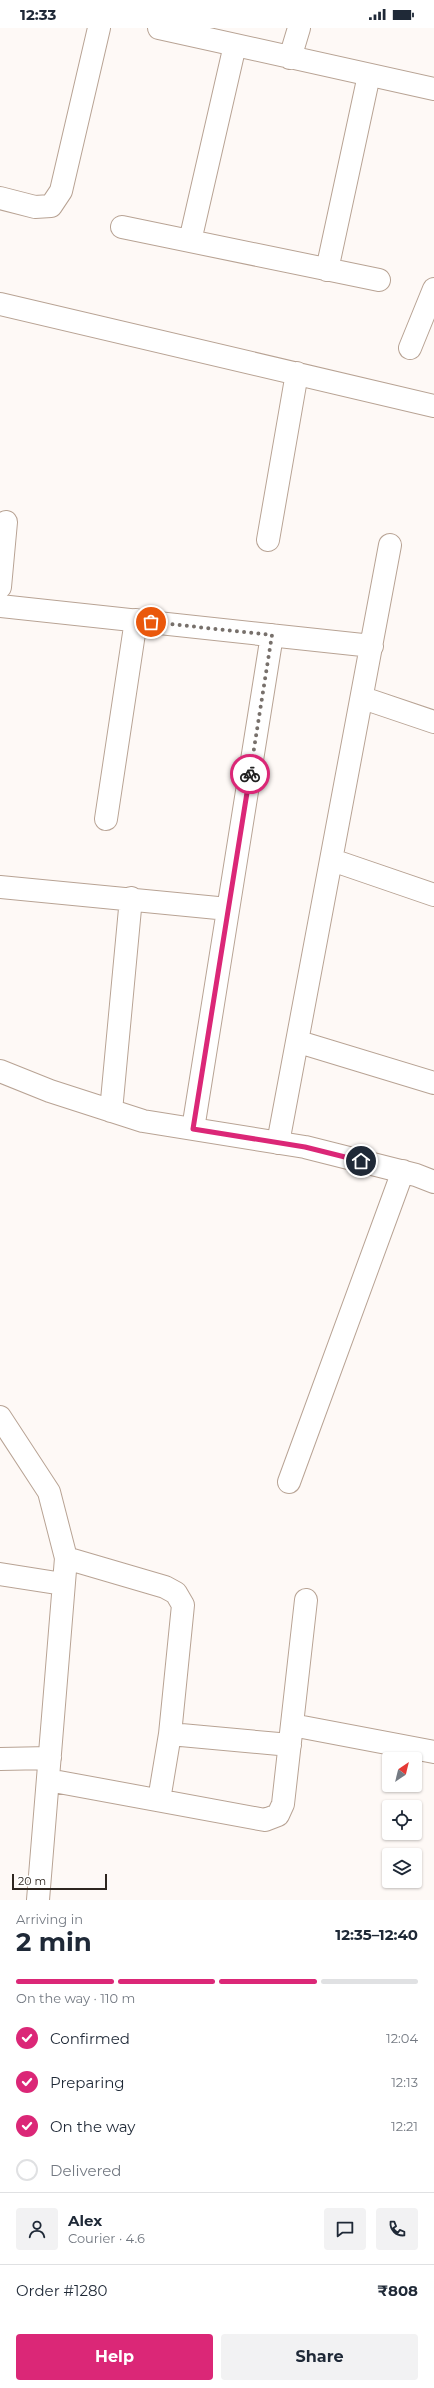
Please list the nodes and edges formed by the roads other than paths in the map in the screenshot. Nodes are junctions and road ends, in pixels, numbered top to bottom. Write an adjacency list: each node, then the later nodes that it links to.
1 (100, 28): 8 (street)
2 (159, 28): 4 (street)
3 (300, 28): 5 (street)
4 (235, 45): 5 (street); 10 (street)
5 (290, 58): 6 (street)
6 (370, 75): 7 (street); 11 (street)
7 (434, 90)
8 (0, 198)
9 (122, 227): 10 (street)
10 (190, 241): 11 (street)
11 (327, 270): 12 (street)
12 (379, 280)
13 (434, 289): 15 (street)
14 (0, 304): 16 (street)
15 (410, 348)
16 (297, 373): 17 (street); 19 (street)
17 (434, 406)
18 (6, 522): 21 (street)
19 (268, 540)
20 (390, 544): 25 (street)
21 (0, 587)
22 (0, 606): 23 (street)
23 (136, 620): 24 (street); 28 (street)
24 (272, 635): 25 (street); 33 (street)
25 (372, 646): 26 (street)
26 (363, 698): 27 (street); 29 (street)
27 (434, 722)
28 (106, 819)
29 (332, 860): 31 (street); 34 (street)
30 (0, 887): 32 (street)
31 (434, 894)
32 (131, 898): 33 (street); 37 (street)
33 (228, 909): 38 (street)
34 (299, 1042): 36 (street); 39 (street)
35 (0, 1071): 37 (street)
36 (434, 1083)
37 (111, 1111): 38 (street)
38 (193, 1129): 39 (street)
39 (278, 1143): 40 (street)
40 (403, 1171): 41 (street); 43 (street)
41 (434, 1182)
42 (0, 1417): 44 (street)
43 (289, 1482)
44 (66, 1558): 46 (street); 48 (street)
45 (0, 1574): 46 (street)
46 (64, 1584): 51 (street)
47 (306, 1600): 49 (street)
48 (170, 1734): 49 (street); 54 (street)
49 (291, 1735): 50 (street); 54 (street)
50 (434, 1752)
51 (50, 1758): 52 (street); 53 (street)
52 (0, 1759)
53 (48, 1780): 54 (street); 55 (street)
54 (159, 1800)
55 (38, 1900)

